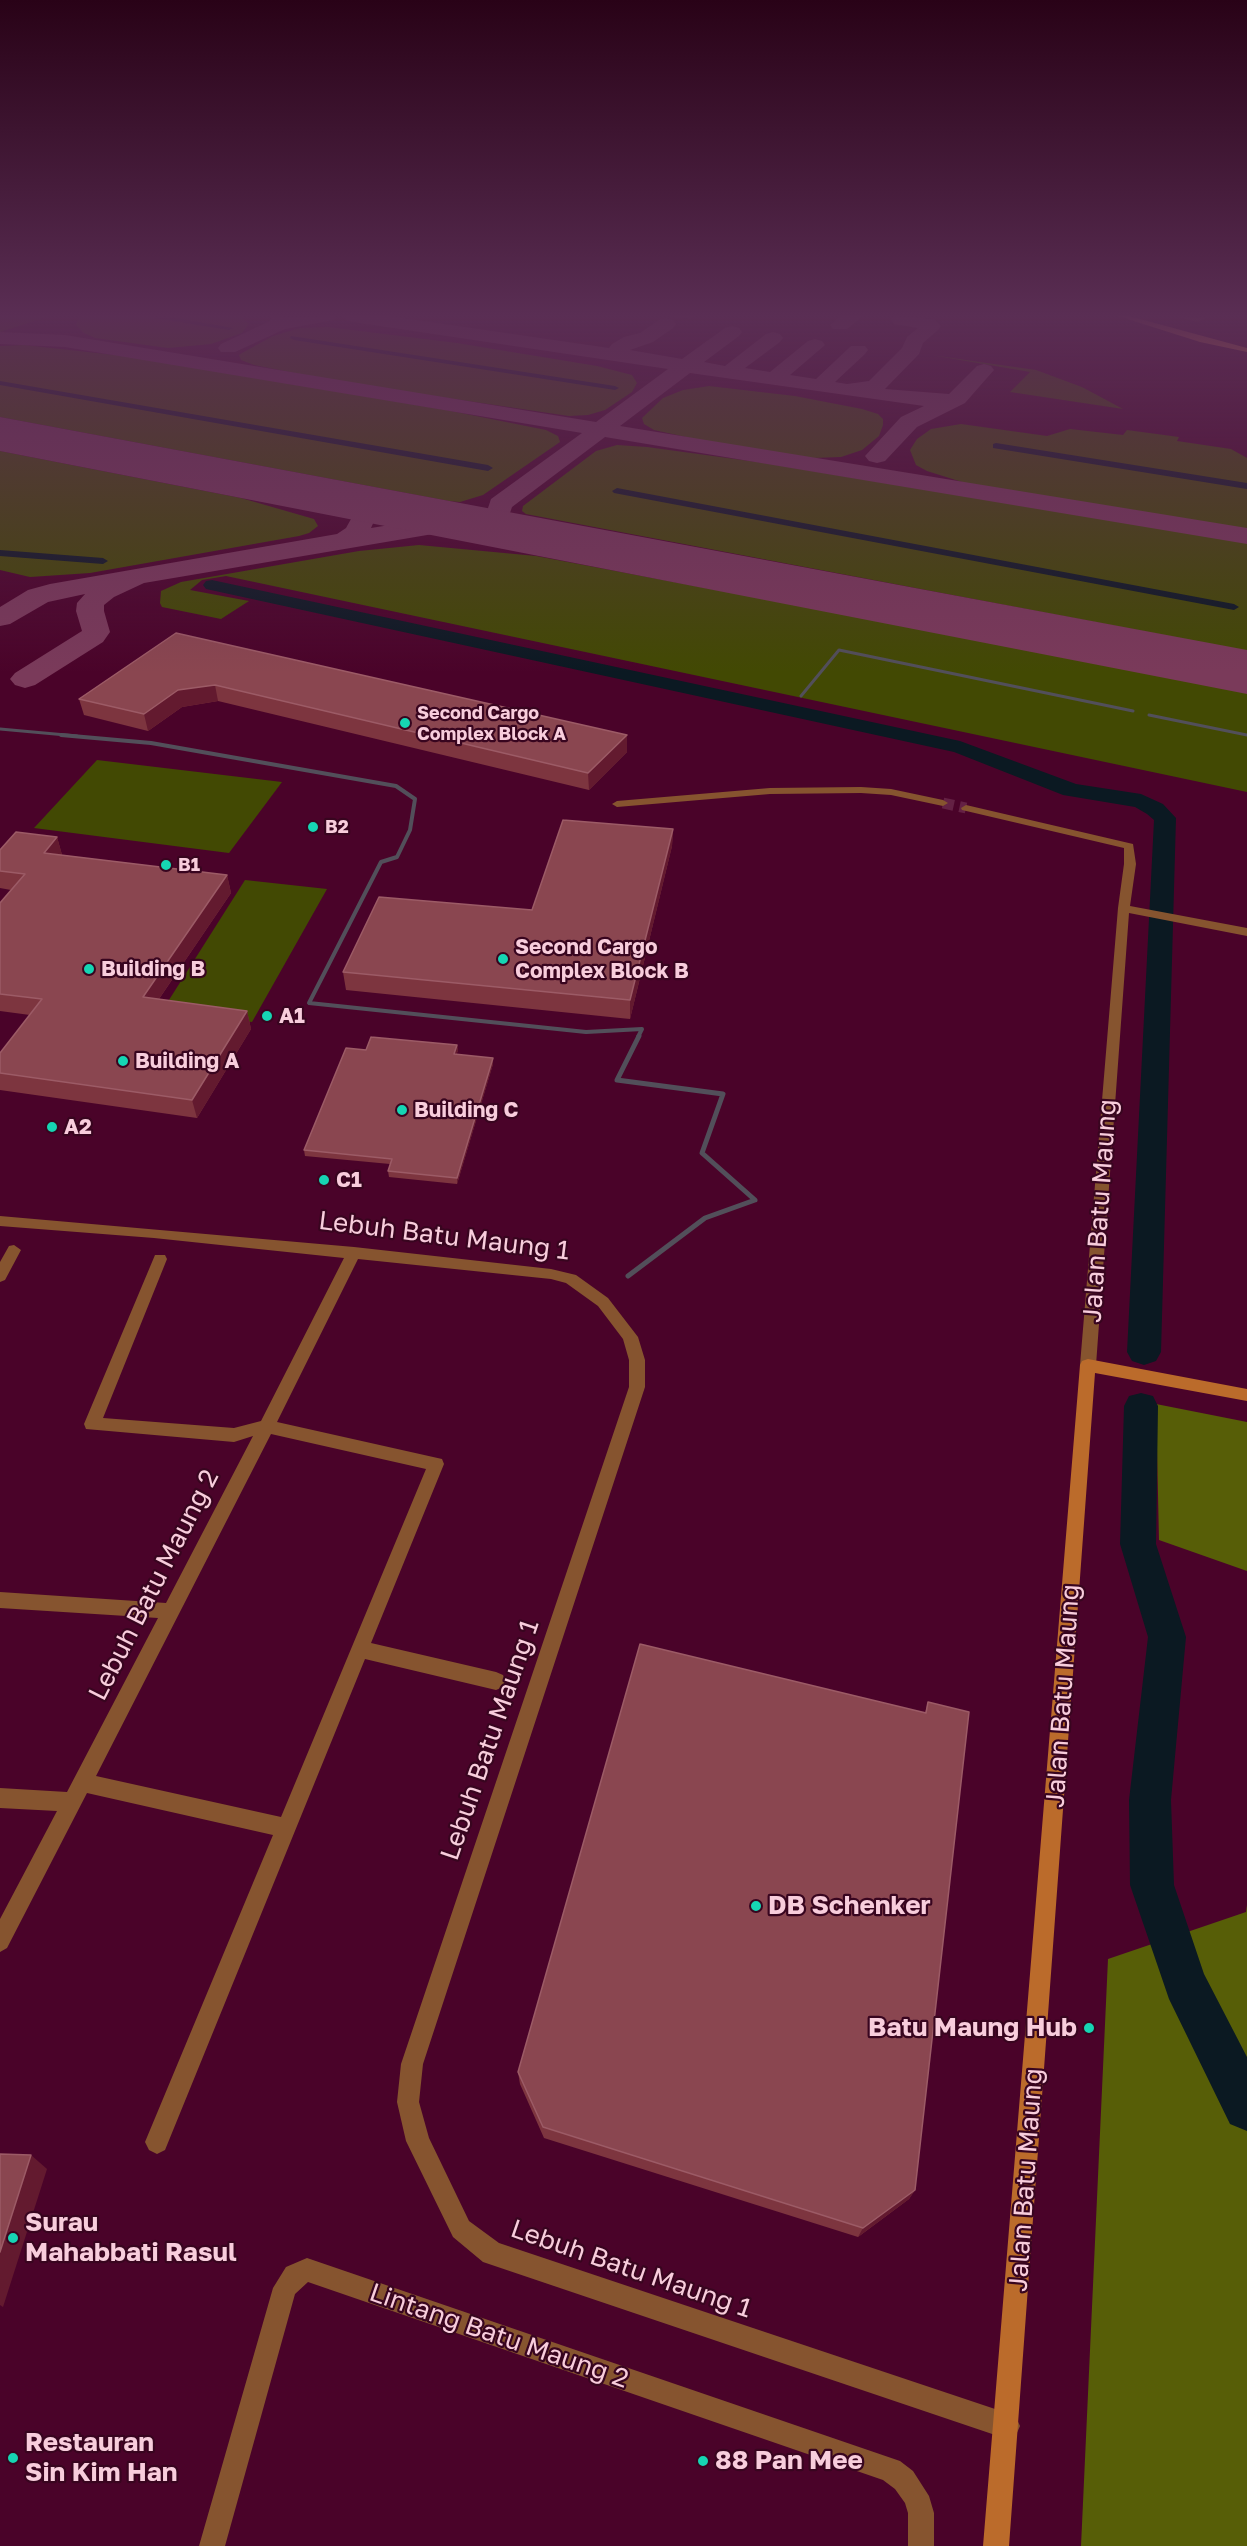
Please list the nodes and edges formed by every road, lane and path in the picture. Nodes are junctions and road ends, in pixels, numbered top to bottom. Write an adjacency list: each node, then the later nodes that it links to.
1 (943, 802): 2 (street)
2 (617, 804)
3 (966, 808): 4 (street, Jalan Batu Maung)
4 (1126, 908): 5 (street); 11 (street, Jalan Batu Maung)
5 (1247, 932)
6 (0, 1221): 8 (street, Lebuh Batu Maung 1)
7 (14, 1250): 10 (street)
8 (354, 1252): 13 (street, Lebuh Batu Maung 2); 24 (street, Lebuh Batu Maung 1)
9 (160, 1259): 13 (street)
10 (0, 1276)
11 (1088, 1365): 12 (street); 24 (street, Jalan Batu Maung)
12 (1247, 1395)
13 (267, 1426): 15 (street, Lebuh Batu Maung 2); 16 (street)
14 (0, 1600): 15 (street)
15 (171, 1611): 18 (street, Lebuh Batu Maung 2)
16 (360, 1649): 17 (street); 21 (street)
17 (496, 1681)
18 (83, 1783): 20 (street, Lebuh Batu Maung 2); 21 (street)
19 (0, 1798): 20 (street)
20 (73, 1802): 22 (street, Lebuh Batu Maung 2)
21 (286, 1828): 23 (street)
22 (0, 1941)
23 (157, 2142)
24 (1007, 2426): 27 (street, Jalan Batu Maung)
25 (212, 2546): 26 (street, Lintang Batu Maung 2)
26 (921, 2546)
27 (996, 2546)

